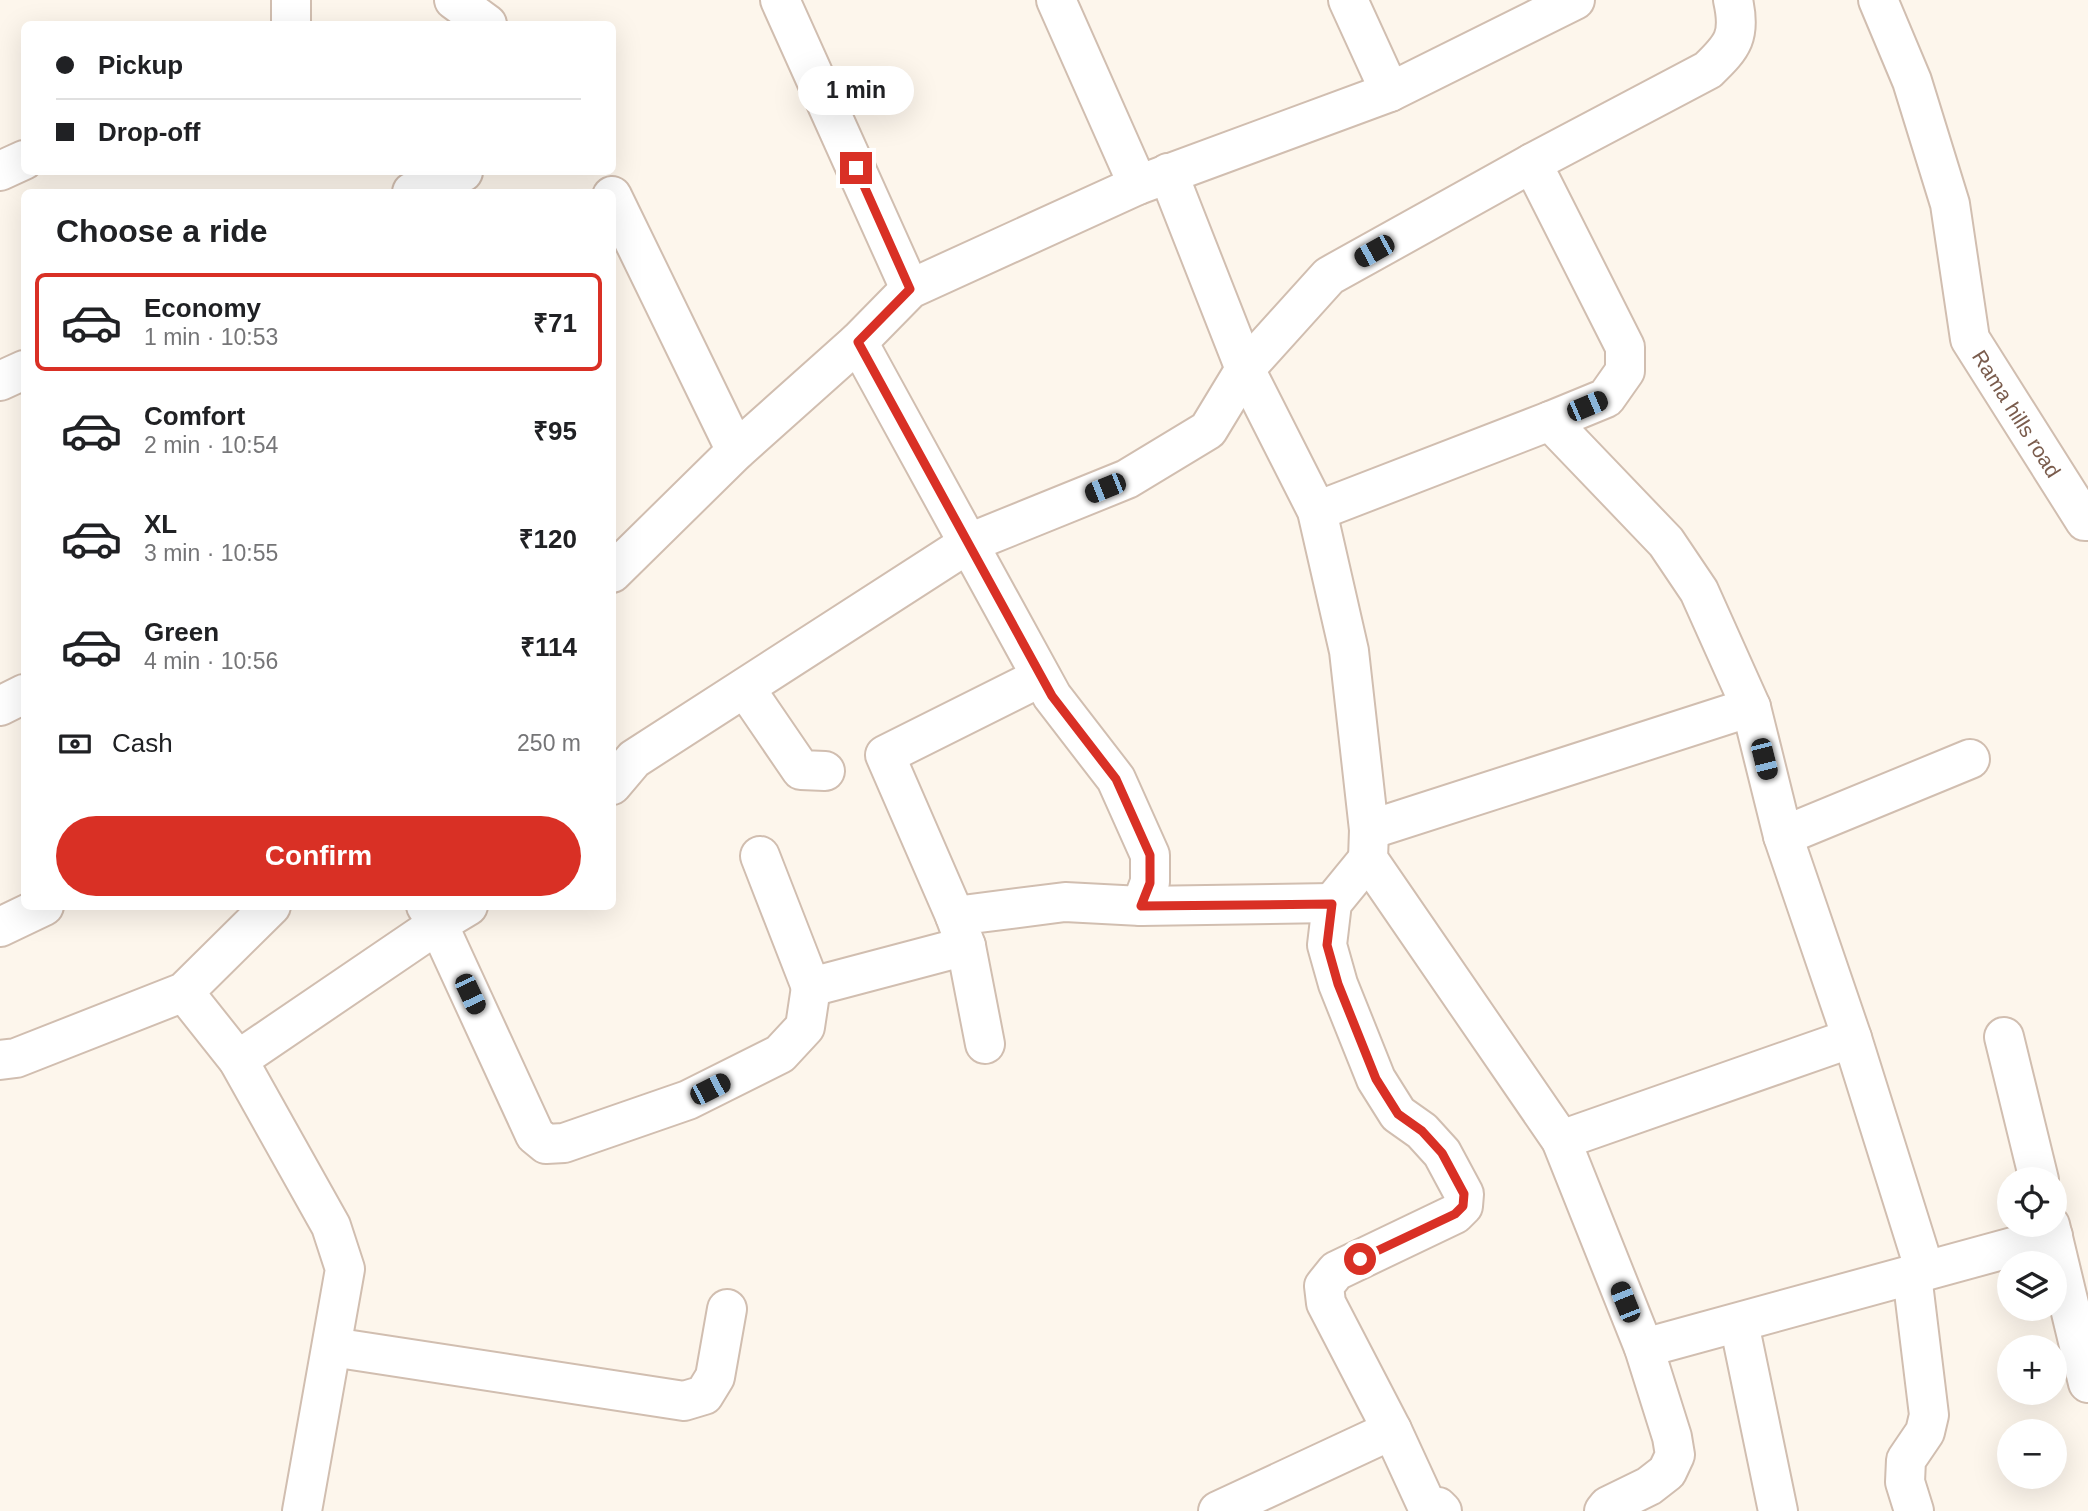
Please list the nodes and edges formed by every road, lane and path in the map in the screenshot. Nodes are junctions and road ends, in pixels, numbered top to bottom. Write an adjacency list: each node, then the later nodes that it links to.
1 (291, 0): 9 (street)
2 (454, 0): 10 (street)
3 (780, 0): 19 (street)
4 (1056, 0): 16 (street)
5 (1348, 0): 11 (street)
6 (1575, 0): 11 (street)
7 (1733, 0): 13 (street)
8 (1878, 0): 27 (street, Rama hills road)
9 (292, 21)
10 (483, 21)
11 (1390, 92): 16 (street)
12 (21, 161): 14 (street)
13 (1532, 163): 21 (street); 24 (street)
14 (0, 171)
15 (456, 175): 17 (street)
16 (1153, 179): 19 (street); 21 (street)
17 (424, 189)
18 (616, 202): 25 (street)
19 (910, 289): 20 (street)
20 (858, 342): 25 (street); 28 (street)
21 (1245, 369): 26 (street); 28 (street)
22 (21, 371): 23 (street)
23 (0, 381)
24 (1550, 421): 26 (street); 34 (street)
25 (736, 452): 29 (street)
26 (1317, 512): 39 (street)
27 (2088, 521)
28 (969, 543): 30 (street); 31 (street)
29 (616, 569)
30 (1041, 677): 42 (street); 47 (street)
31 (745, 688): 36 (street); 37 (street)
32 (21, 696): 33 (street)
33 (0, 706)
34 (1751, 707): 38 (street); 39 (street)
35 (1970, 759): 38 (street)
36 (825, 771)
37 (616, 780)
38 (1783, 836): 51 (street)
39 (1368, 844): 41 (street); 55 (street)
40 (760, 856): 48 (street)
41 (1332, 904): 42 (street); 65 (street)
42 (1141, 906): 47 (street)
43 (36, 910): 46 (street)
44 (267, 910): 49 (street)
45 (444, 912): 48 (street); 54 (street)
46 (0, 927)
47 (961, 931): 48 (street); 52 (street)
48 (811, 987)
49 (184, 992): 53 (street); 54 (street)
50 (2004, 1037): 56 (street)
51 (1852, 1038): 55 (street); 59 (street)
52 (985, 1044)
53 (0, 1060)
54 (238, 1060): 62 (street)
55 (1561, 1140): 63 (street)
56 (2036, 1167)
57 (2029, 1237): 59 (street)
58 (2053, 1237): 64 (street)
59 (1918, 1273): 61 (street); 71 (street)
60 (727, 1310): 62 (street)
61 (1739, 1324): 63 (street); 70 (street)
62 (332, 1347): 67 (street)
63 (1644, 1348): 69 (street)
64 (2088, 1383)
65 (1392, 1430): 66 (street); 68 (street)
66 (1428, 1509)
67 (302, 1511)
68 (1218, 1511)
69 (1604, 1511)
70 (1778, 1511)
71 (1914, 1511)

